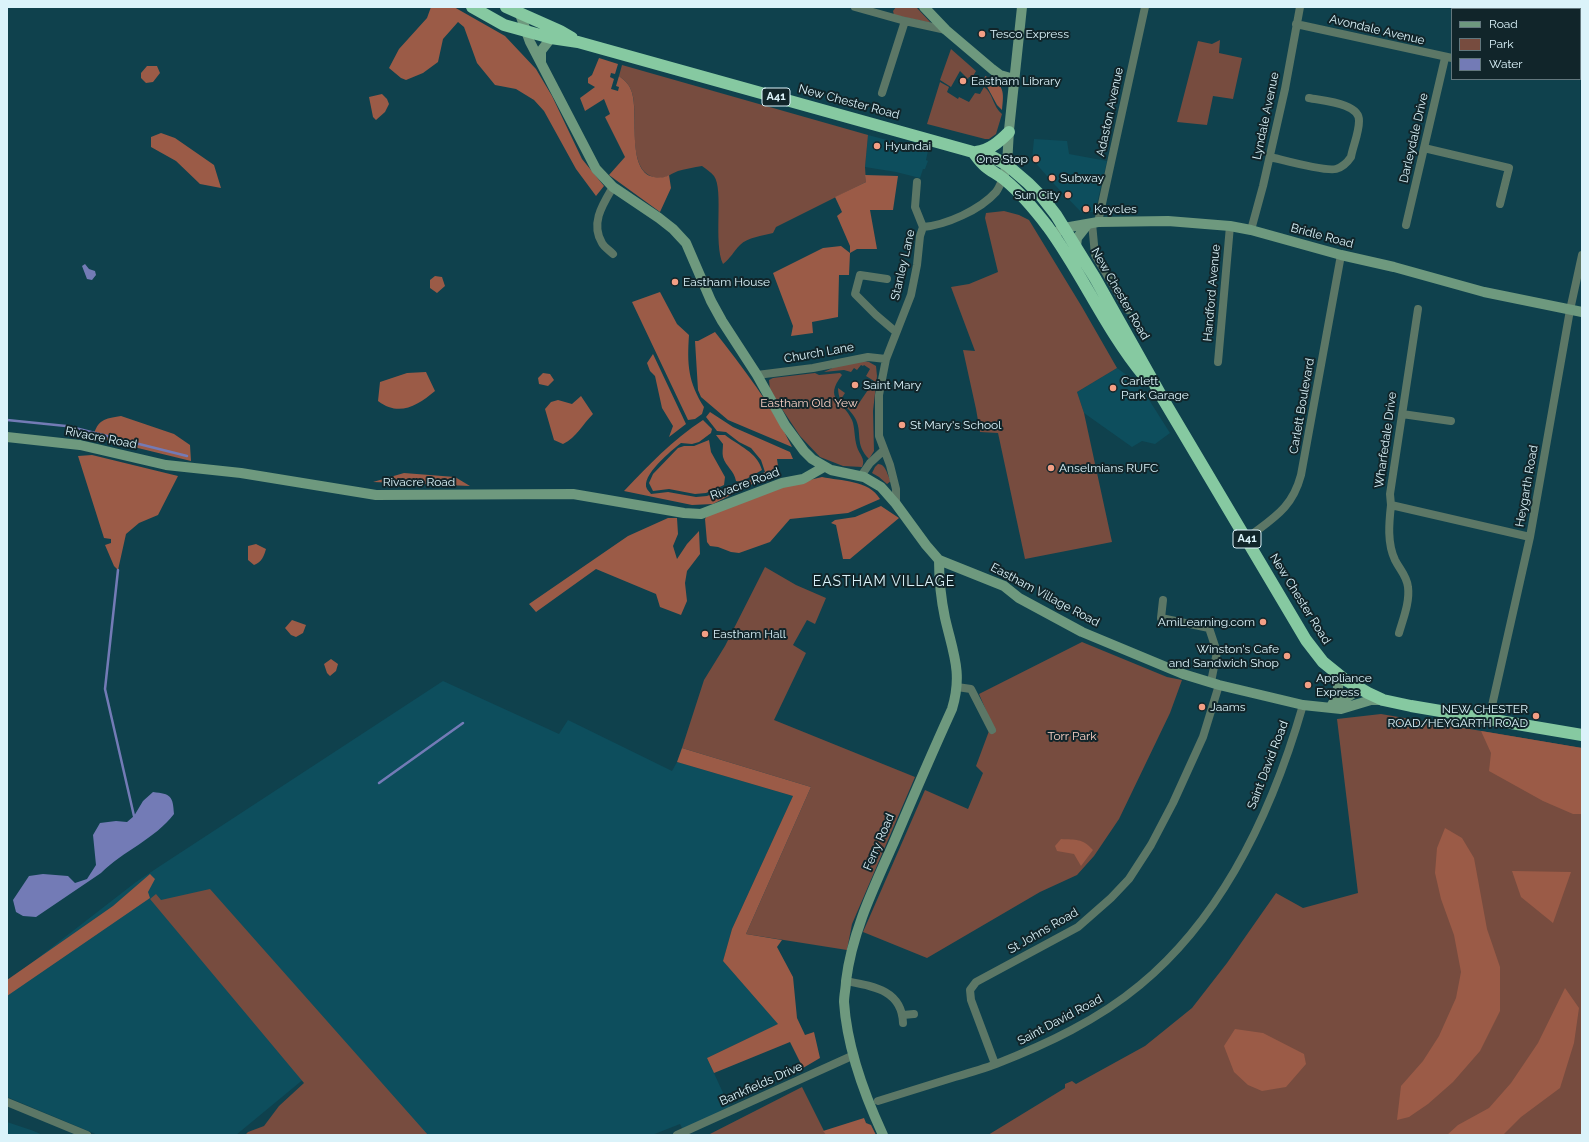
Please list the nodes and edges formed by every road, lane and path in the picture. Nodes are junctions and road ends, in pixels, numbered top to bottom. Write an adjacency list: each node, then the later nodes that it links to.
1 (472, 7): 13 (highway, New Chester Road / A41)
2 (506, 7): 9 (highway, New Chester Road / A41)
3 (855, 7): 10 (street)
4 (889, 7): 10 (street)
5 (924, 7): 14 (main road)
6 (1022, 7): 19 (main road)
7 (1144, 7): 31 (street, Adaston Avenue)
8 (1300, 7): 12 (street, Lyndale Avenue)
9 (520, 14): 13 (main road, Eastham Village Road); 16 (highway, New Chester Road / A41)
10 (884, 15): 11 (street)
11 (905, 21): 14 (street); 20 (street)
12 (1296, 24): 17 (street, Avondale Avenue); 25 (street, Lyndale Avenue)
13 (526, 30): 15 (highway, New Chester Road / A41); 18 (main road, Eastham Village Road)
14 (946, 30): 19 (main road)
15 (551, 38): 16 (highway, New Chester Road / A41); 18 (main road)
16 (578, 42): 24 (highway, New Chester Road / A41)
17 (1448, 58): 23 (street, Darleydale Drive)
18 (541, 62): 29 (main road, Eastham Village Road)
19 (1014, 79): 22 (main road)
20 (882, 92)
21 (1309, 98): 25 (street)
22 (1009, 132): 24 (highway); 26 (main road)
23 (1424, 148): 30 (street); 32 (street, Darleydale Drive)
24 (973, 152): 26 (highway, New Chester Road / A41); 27 (highway, New Chester Road / A41)
25 (1270, 157): 36 (street, Lyndale Avenue)
26 (1007, 165): 27 (main road); 35 (highway, New Chester Road / A41)
27 (1003, 178): 34 (street, Stanley Lane); 37 (highway, New Chester Road / A41)
28 (917, 182): 34 (street)
29 (613, 187): 39 (street); 50 (main road, Eastham Village Road)
30 (1500, 204)
31 (1093, 223): 33 (main road, Bridle Road); 35 (main road, Bridle Road); 38 (main road); 44 (street, New Chester Road)
32 (1406, 225)
33 (1230, 226): 36 (main road, Bridle Road); 49 (street, Handford Avenue)
34 (923, 227): 47 (street, Stanley Lane)
35 (1064, 228): 37 (main road, Bridle Road); 38 (highway, New Chester Road / A41)
36 (1252, 230): 40 (main road, Bridle Road)
37 (1053, 234): 51 (highway, New Chester Road / A41)
38 (1076, 246): 51 (highway, New Chester Road / A41)
39 (613, 254)
40 (1341, 255): 45 (main road, Bridle Road); 61 (street, Carlett Boulevard)
41 (1582, 255): 45 (street, Heygarth Road)
42 (887, 279): 47 (street, Stanley Lane)
43 (1418, 309): 52 (street, Wharfedale Drive)
44 (1128, 310)
45 (1570, 310): 46 (main road, Bridle Road); 60 (street, Heygarth Road)
46 (1582, 312)
47 (896, 332): 48 (street, Stanley Lane)
48 (886, 359): 50 (street, Church Lane); 55 (street, Stanley Lane)
49 (1218, 362)
50 (757, 375): 56 (main road, Eastham Village Road)
51 (1163, 399): 61 (highway, New Chester Road / A41)
52 (1402, 414): 53 (street); 59 (street, Wharfedale Drive)
53 (1451, 421)
54 (7, 437): 56 (main road, Rivacre Road)
55 (884, 450): 57 (street); 58 (street, Stanley Lane)
56 (824, 467): 57 (main road, Eastham Village Road)
57 (861, 476): 58 (main road, Eastham Village Road)
58 (896, 504): 62 (main road, Eastham Village Road)
59 (1391, 505): 60 (street, Wharfedale Drive); 64 (street)
60 (1530, 537): 72 (street, Heygarth Road)
61 (1246, 539): 65 (highway, New Chester Road / A41)
62 (939, 560): 66 (main road, Eastham Village Road); 67 (main road, Ferry Road)
63 (1163, 600): 66 (street)
64 (1399, 632)
65 (1338, 674): 68 (highway, New Chester Road / A41); 71 (main road)
66 (1215, 684): 70 (main road, Eastham Village Road); 78 (street, St Johns Road)
67 (957, 687): 73 (street); 75 (main road, Ferry Road)
68 (1362, 690): 69 (highway, New Chester Road / A41); 71 (main road)
69 (1383, 700): 71 (main road, Eastham Village Road); 72 (highway, New Chester Road / A41)
70 (1302, 705): 71 (main road, Eastham Village Road); 78 (street, Saint David Road)
71 (1331, 707)
72 (1489, 719): 74 (highway, New Chester Road / A41)
73 (992, 730)
74 (1582, 735)
75 (846, 981): 76 (street); 77 (main road, Ferry Road)
76 (914, 1014)
77 (854, 1056): 82 (street, Bankfields Drive); 83 (main road, Ferry Road)
78 (995, 1064): 79 (street, Saint David Road)
79 (878, 1101)
80 (7, 1102): 81 (street)
81 (87, 1135)
82 (677, 1135)
83 (883, 1135)

